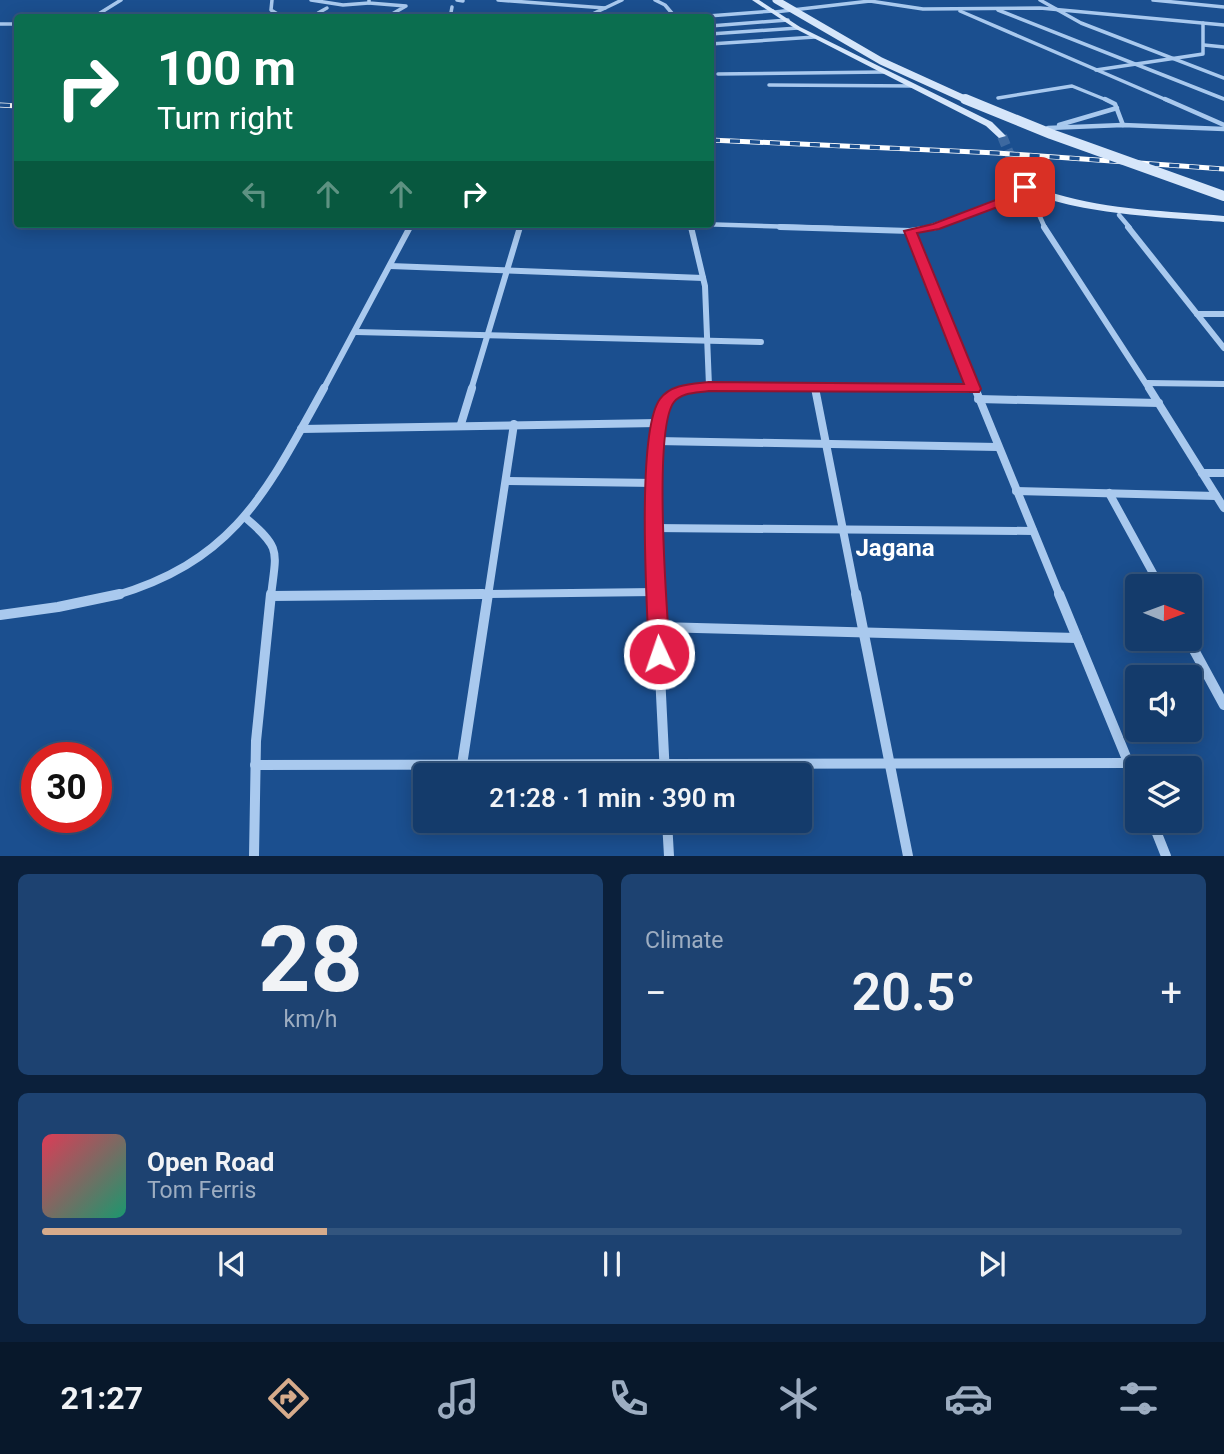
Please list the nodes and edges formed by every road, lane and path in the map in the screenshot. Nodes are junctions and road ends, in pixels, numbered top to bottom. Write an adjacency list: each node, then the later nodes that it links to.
1 (121, 0): 21 (street)
2 (272, 0): 22 (street)
3 (311, 0): 12 (street)
4 (498, 0): 16 (street)
5 (622, 0): 16 (street)
6 (654, 0): 27 (street)
7 (755, 0): 20 (street)
8 (776, 0): 57 (street, bridge)
9 (1040, 0): 19 (street)
10 (1153, 0): 14 (street)
11 (863, 1): 18 (street); 20 (street)
12 (369, 2): 24 (street)
13 (452, 7): 25 (street)
14 (1224, 7)
15 (327, 8): 23 (street)
16 (606, 8): 26 (street)
17 (994, 8): 18 (street); 19 (street); 42 (street)
18 (956, 9): 43 (street)
19 (1052, 9): 30 (street); 41 (street)
20 (774, 12): 28 (street); 29 (street)
21 (98, 14)
22 (278, 14)
23 (318, 14)
24 (392, 14)
25 (451, 14)
26 (591, 14)
27 (673, 14)
28 (714, 16)
29 (788, 20): 31 (street); 33 (street)
30 (1203, 23): 32 (street); 39 (street)
31 (716, 25): 34 (street)
32 (1224, 25)
33 (798, 28): 34 (street); 36 (street)
34 (724, 33): 35 (street); 37 (street)
35 (714, 34)
36 (815, 37): 37 (street); 44 (street)
37 (733, 42): 38 (street)
38 (714, 44)
39 (1205, 45): 40 (street); 41 (street)
40 (1224, 47)
41 (1172, 57): 42 (street); 46 (street)
42 (1134, 63): 43 (street); 50 (street)
43 (1095, 70): 53 (street)
44 (884, 72): 45 (street); 48 (street)
45 (718, 74)
46 (1224, 78)
47 (769, 85): 48 (street)
48 (914, 86): 54 (street)
49 (998, 98): 51 (street)
50 (1224, 99)
51 (1117, 108): 52 (street); 52 (street)
52 (1123, 125): 53 (street)
53 (1224, 127)
54 (1002, 136)
55 (1021, 182): 56 (street)
56 (1031, 191): 58 (street); 60 (street)
57 (1224, 196)
58 (1013, 198): 65 (street); 76 (street)
59 (1119, 215): 69 (street)
60 (1224, 219)
61 (714, 225): 65 (street)
62 (409, 228): 66 (street)
63 (520, 228): 67 (street)
64 (691, 228): 68 (street)
65 (910, 231): 80 (street)
66 (390, 266): 67 (street); 71 (street)
67 (507, 271): 68 (street); 72 (street)
68 (703, 278): 73 (street)
69 (1197, 314): 70 (street); 75 (street)
70 (1224, 314)
71 (356, 332): 72 (street); 86 (street)
72 (487, 336): 73 (street); 84 (street)
73 (707, 341): 74 (street); 78 (street)
74 (761, 342)
75 (1224, 348)
76 (1146, 383): 77 (street); 82 (street)
77 (1224, 384)
78 (709, 386): 79 (street); 83 (street)
79 (815, 387): 80 (street); 88 (street)
80 (974, 389): 81 (street)
81 (978, 398): 82 (street); 89 (street)
82 (1158, 403): 90 (street)
83 (658, 423): 85 (street); 87 (street)
84 (461, 424): 85 (street); 86 (street)
85 (514, 424): 92 (street)
86 (301, 429): 98 (street)
87 (657, 441): 88 (street); 93 (street)
88 (826, 444): 89 (street); 100 (street)
89 (998, 447): 94 (street)
90 (1202, 473): 91 (street); 96 (street)
91 (1224, 473)
92 (506, 481): 93 (street); 104 (street)
93 (655, 483): 99 (street)
94 (1016, 491): 95 (street); 101 (street)
95 (1109, 493): 96 (street); 102 (street)
96 (1216, 496): 97 (street)
97 (1224, 508)
98 (247, 519): 105 (street); 106 (street)
99 (653, 528): 100 (street); 103 (street)
100 (843, 530): 101 (street); 108 (street)
101 (1033, 531): 109 (street)
102 (1153, 574)
103 (656, 592): 104 (street); 107 (street)
104 (488, 594): 105 (street); 114 (street)
105 (271, 596): 117 (street)
106 (0, 615)
107 (658, 627): 108 (street); 115 (street)
108 (864, 633): 109 (street); 116 (street)
109 (1077, 638): 112 (street)
110 (1195, 651): 111 (street)
111 (1224, 705)
112 (1126, 756)
113 (1125, 762): 116 (street)
114 (462, 763)
115 (665, 763)
116 (890, 764): 119 (street); 124 (street)
117 (255, 765): 118 (street); 122 (street)
118 (413, 765)
119 (812, 766)
120 (668, 833): 123 (street)
121 (1157, 833): 125 (street)
122 (254, 856)
123 (669, 856)
124 (908, 856)
125 (1166, 856)

